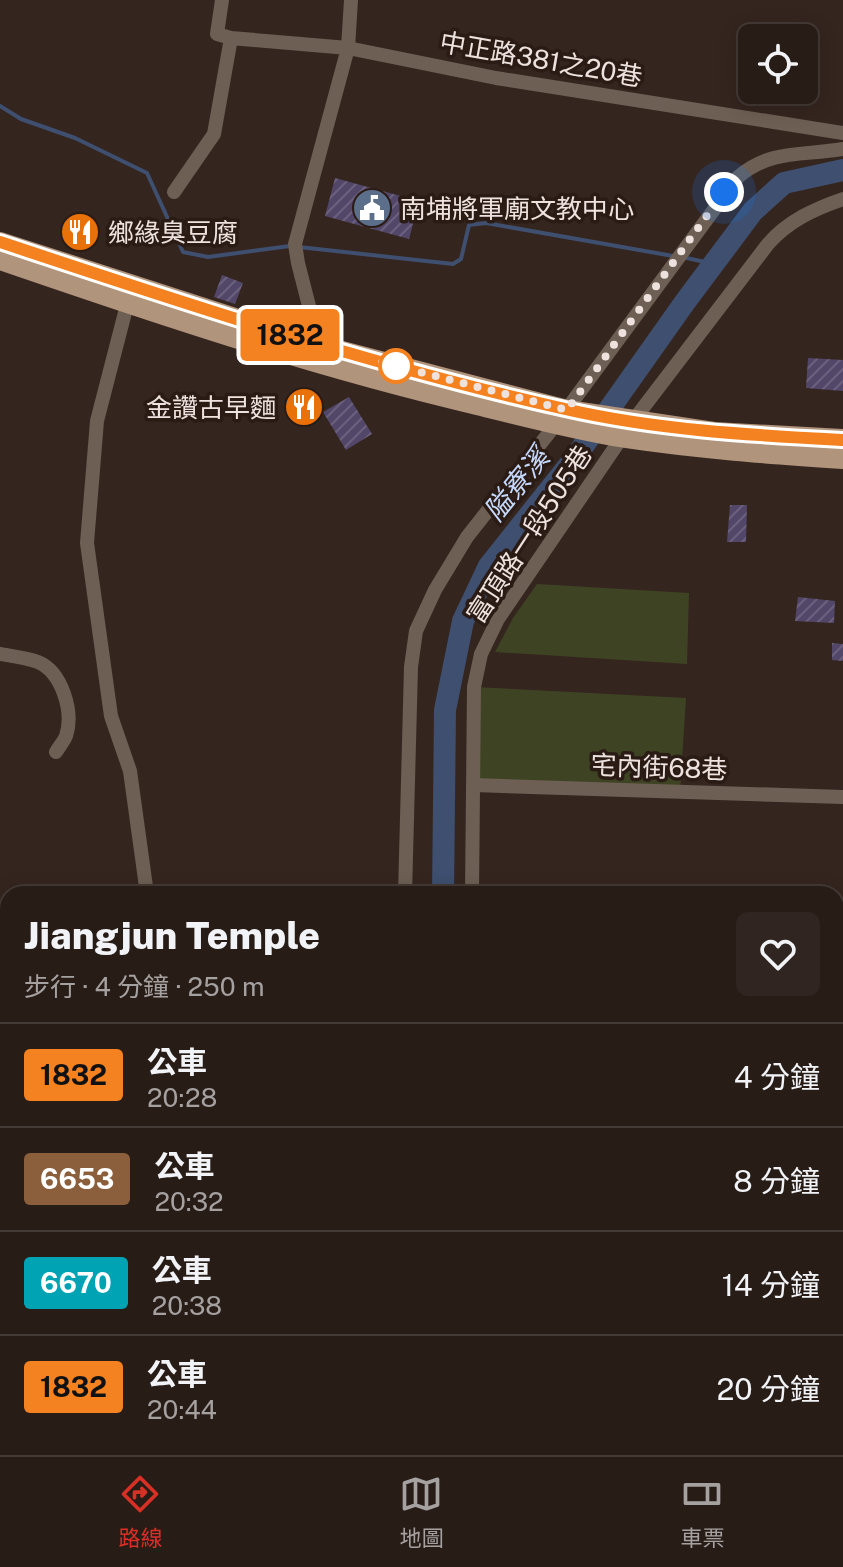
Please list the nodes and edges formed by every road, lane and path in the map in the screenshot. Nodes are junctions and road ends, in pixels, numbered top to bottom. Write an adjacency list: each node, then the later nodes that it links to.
1 (222, 0): 3 (street)
2 (351, 0): 4 (street)
3 (231, 38): 4 (street, 中正路381之20巷); 7 (street)
4 (348, 48): 5 (street, 中正路381之20巷); 12 (street)
5 (843, 133)
6 (843, 149): 13 (street)
7 (174, 192)
8 (843, 199): 14 (street, 富頂路一段505巷)
9 (0, 242): 11 (main road)
10 (0, 260): 11 (main road)
11 (129, 295): 12 (main road); 21 (street)
12 (316, 353): 13 (main road)
13 (562, 417): 14 (main road); 22 (street)
14 (628, 430): 15 (main road); 16 (main road); 19 (street, 富頂路一段505巷)
15 (843, 439)
16 (843, 459)
17 (0, 654): 18 (street)
18 (56, 752)
19 (473, 785): 20 (street, 宅內街68巷); 23 (street, 富頂路一段505巷)
20 (843, 797)
21 (146, 886)
22 (405, 886)
23 (472, 886)

